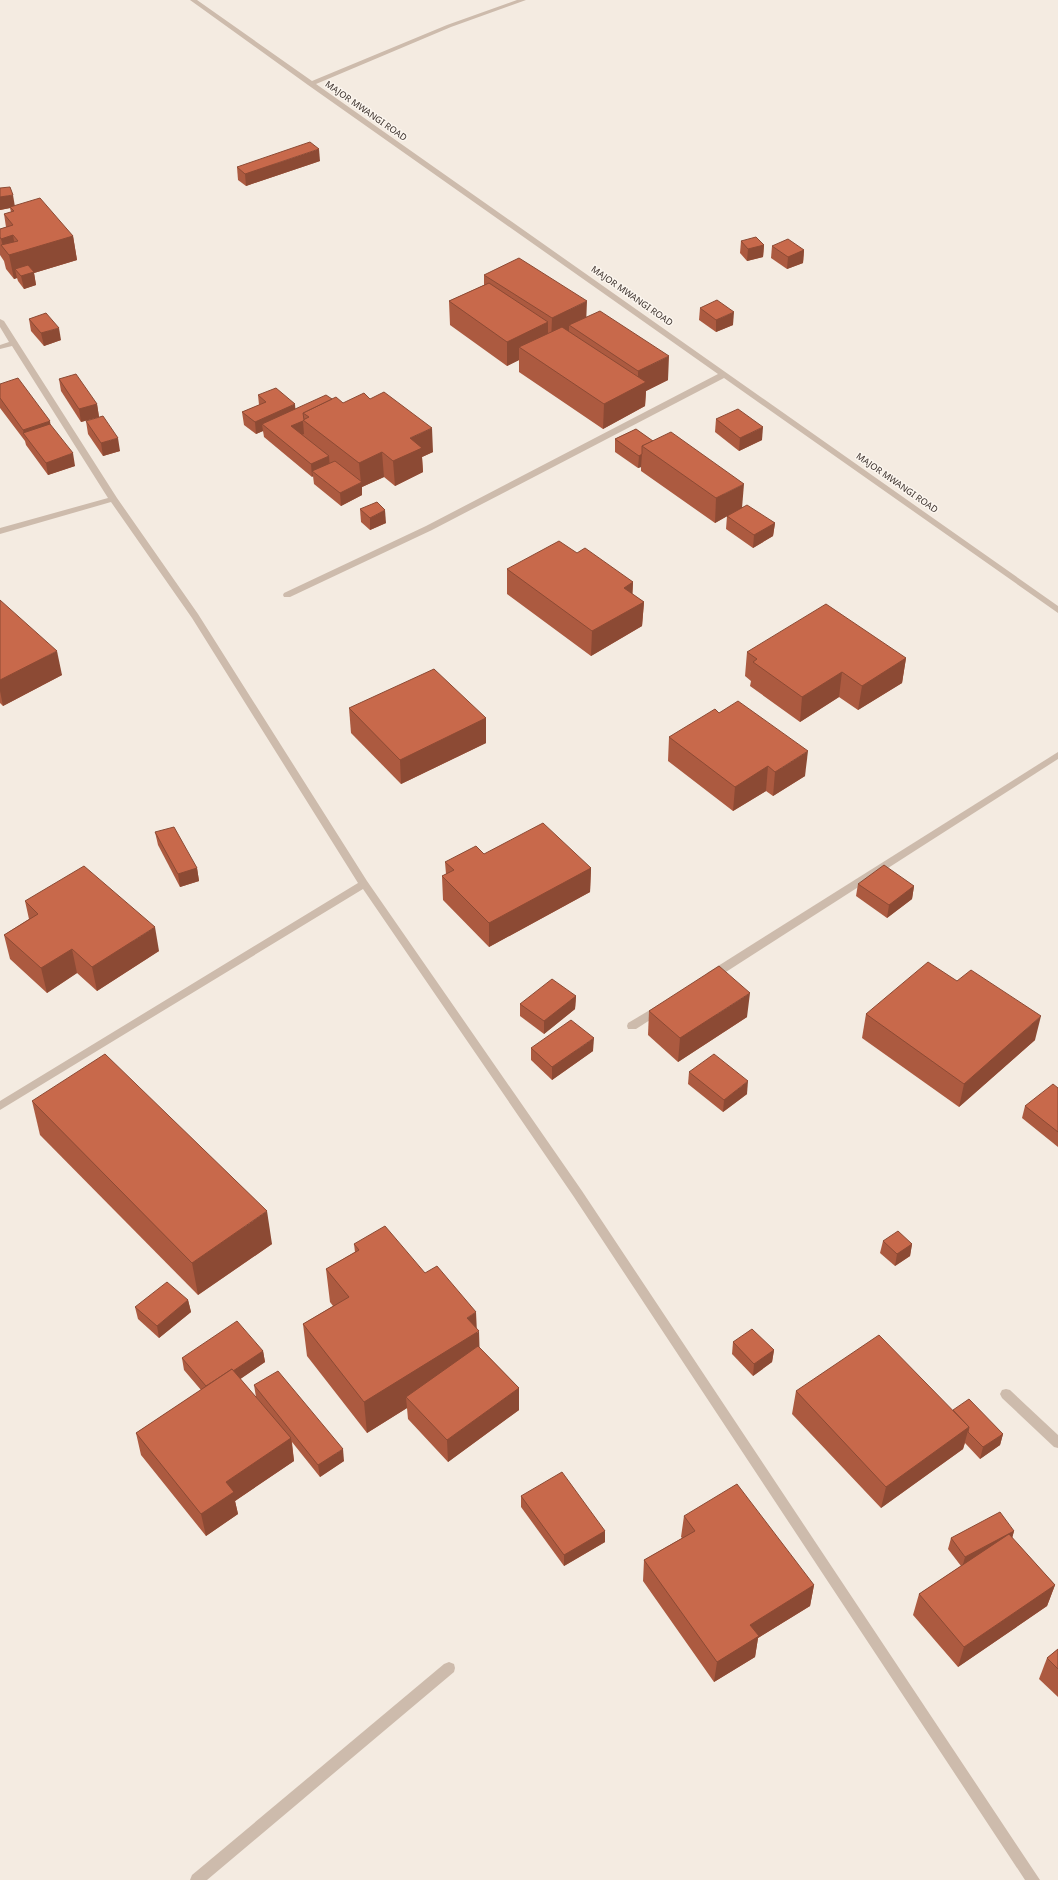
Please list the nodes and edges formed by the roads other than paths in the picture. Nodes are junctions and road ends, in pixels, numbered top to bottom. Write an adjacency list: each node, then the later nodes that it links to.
1 (193, 0): 3 (street, MAJOR MWANGI ROAD)
2 (523, 0): 3 (street)
3 (310, 84): 7 (street, MAJOR MWANGI ROAD)
4 (0, 321): 5 (street)
5 (14, 343): 6 (street); 8 (street)
6 (0, 347)
7 (725, 374): 10 (street); 11 (street, MAJOR MWANGI ROAD)
8 (113, 499): 9 (street); 13 (street)
9 (0, 531)
10 (287, 594)
11 (1058, 610)
12 (1058, 755): 14 (street)
13 (364, 884): 17 (street); 22 (street)
14 (705, 980)
15 (672, 1001): 16 (street)
16 (632, 1026)
17 (0, 1106)
18 (1006, 1394): 19 (street)
19 (1058, 1442)
20 (449, 1668): 21 (street)
21 (197, 1880)
22 (1033, 1880)

